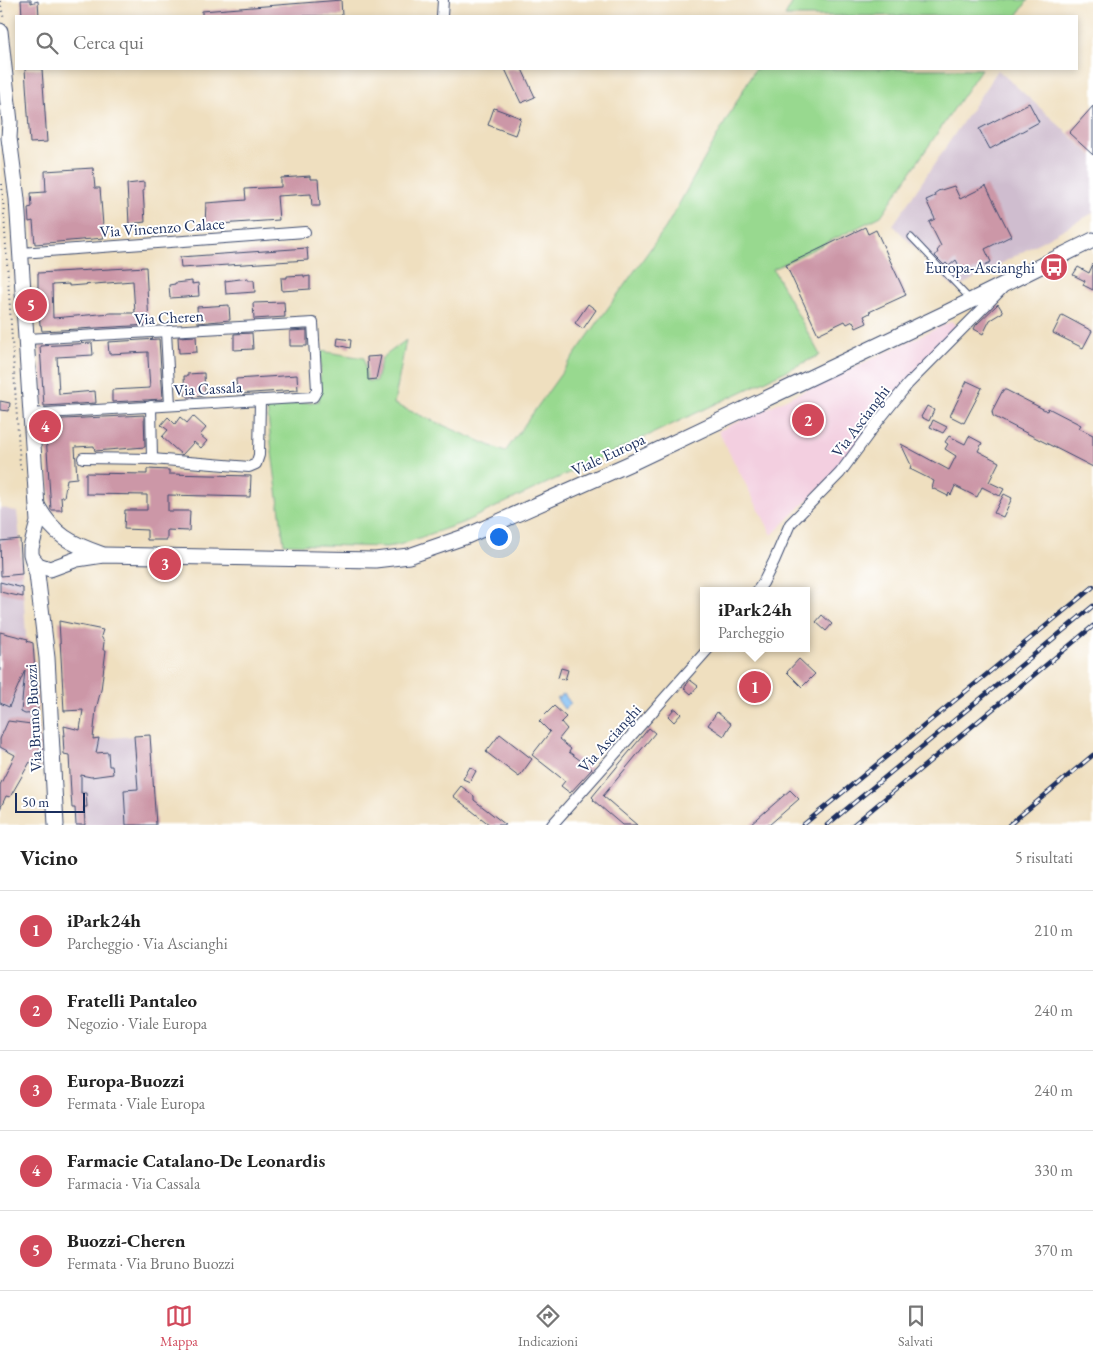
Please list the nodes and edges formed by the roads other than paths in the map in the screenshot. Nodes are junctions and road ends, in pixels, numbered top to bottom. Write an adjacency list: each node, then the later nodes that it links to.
1 (443, 0): 2 (street)
2 (442, 15)
3 (0, 31): 4 (main road)
4 (3, 79): 5 (main road)
5 (4, 122): 7 (main road)
6 (0, 151): 7 (main road)
7 (13, 164): 11 (main road)
8 (305, 232): 11 (street, Via Vincenzo Calace)
9 (911, 237): 13 (lane)
10 (1093, 240): 12 (main road, Viale Europa)
11 (21, 253): 16 (main road)
12 (1007, 284): 13 (main road, Viale Europa); 29 (street, Via Ascianghi)
13 (971, 301): 26 (main road, Viale Europa)
14 (312, 323): 15 (street, Via Cheren); 17 (street, Via Cassala)
15 (166, 332): 16 (street, Via Cheren); 18 (street)
16 (27, 339): 20 (main road)
17 (260, 400): 18 (street, Via Cassala); 22 (street)
18 (170, 405): 19 (street, Via Cassala)
19 (151, 406): 20 (street, Via Cassala); 22 (street)
20 (30, 414): 23 (main road)
21 (83, 458): 22 (street)
22 (152, 459)
23 (36, 504): 24 (main road); 25 (main road)
24 (60, 535): 25 (main road); 26 (main road); 28 (main road)
25 (33, 542): 27 (main road)
26 (102, 555): 28 (main road)
27 (34, 560): 28 (main road); 30 (main road, Via Bruno Buozzi)
28 (59, 566): 30 (main road)
29 (760, 587)
30 (41, 609): 32 (main road, Via Bruno Buozzi)
31 (705, 652): 33 (street, Via Ascianghi)
32 (56, 825)
33 (552, 825)

